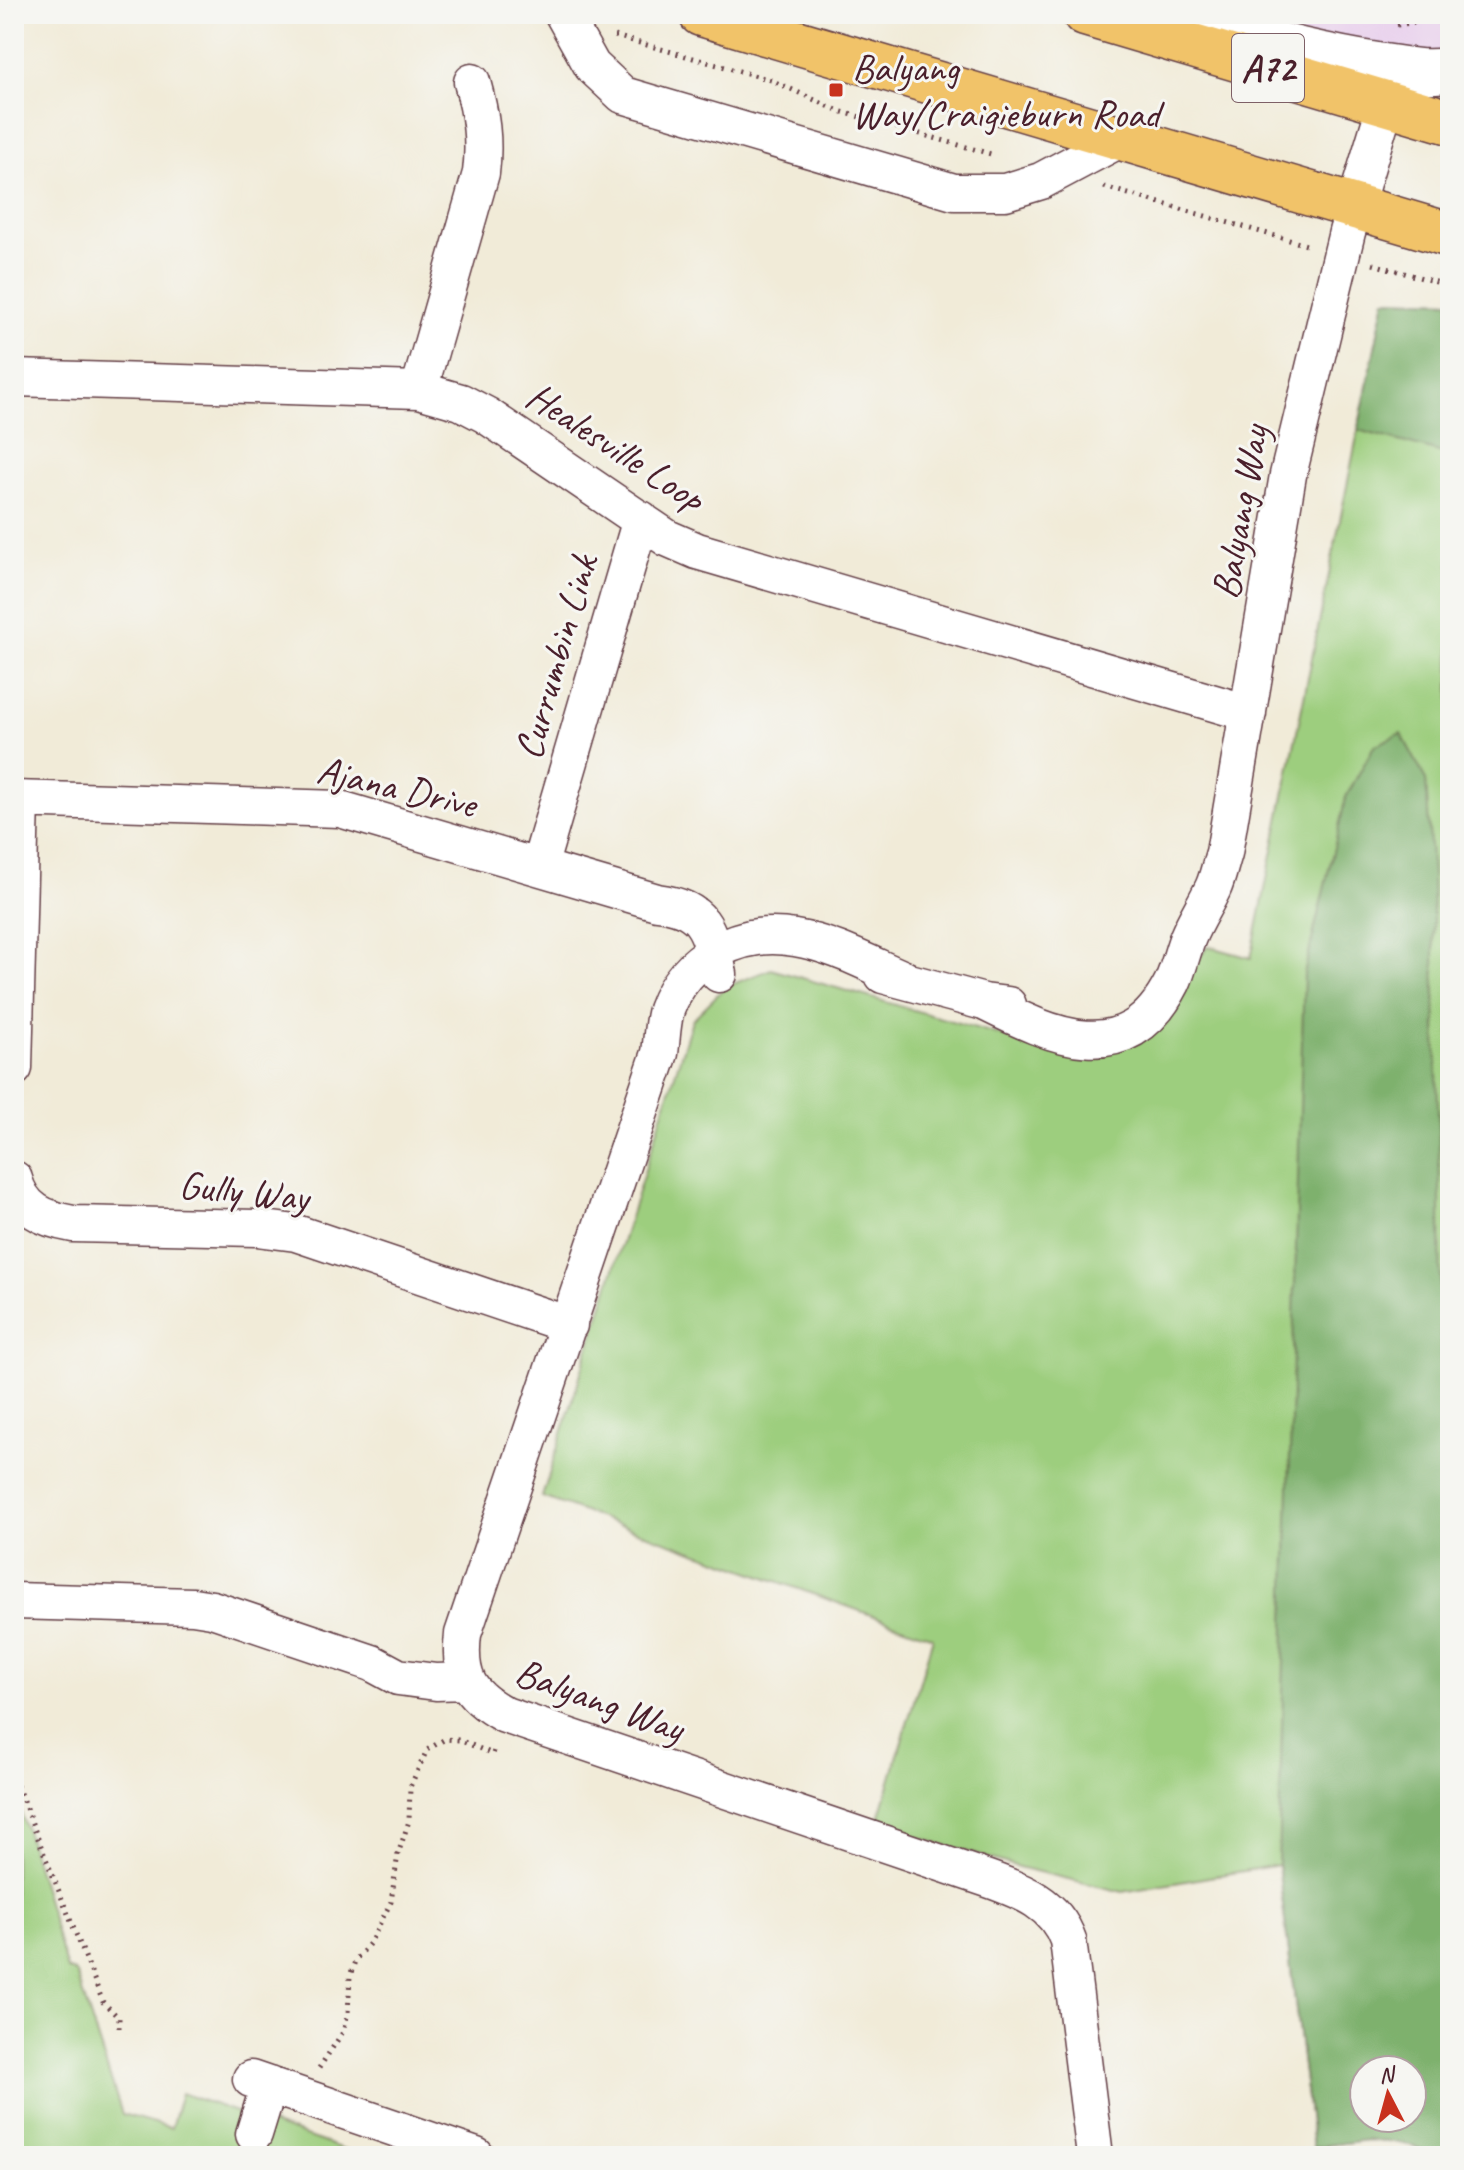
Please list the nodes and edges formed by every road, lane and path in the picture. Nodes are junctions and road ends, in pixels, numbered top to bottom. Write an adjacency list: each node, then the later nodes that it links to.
1 (701, 14): 9 (main road)
2 (1085, 14): 7 (main road, A72)
3 (1154, 14): 5 (street)
4 (566, 18): 10 (path); 11 (street)
5 (1450, 69)
6 (472, 82): 17 (street)
7 (1386, 103): 8 (main road, A72); 12 (street, Balyang Way)
8 (1450, 122)
9 (1122, 138): 11 (street); 12 (main road)
10 (998, 157)
11 (1056, 173): 14 (path)
12 (1356, 207): 13 (main road); 14 (street, Balyang Way)
13 (1450, 235)
14 (1342, 255): 15 (path); 19 (street, Balyang Way)
15 (1450, 286)
16 (14, 378): 17 (street, Healesville Loop)
17 (419, 390): 18 (street, Healesville Loop)
18 (641, 519): 19 (street, Healesville Loop); 21 (street, Currumbin Link)
19 (1248, 713): 22 (street, Balyang Way)
20 (18, 800): 21 (street, Ajana Drive); 23 (street)
21 (539, 867): 22 (street, Ajana Drive)
22 (712, 961): 25 (street, Balyang Way)
23 (14, 1068)
24 (17, 1201): 25 (street, Gully Way)
25 (569, 1325): 27 (street, Balyang Way)
26 (14, 1601): 27 (street)
27 (464, 1665): 28 (street, Balyang Way)
28 (505, 1715): 31 (path); 34 (street, Balyang Way)
29 (14, 1778): 30 (path)
30 (119, 2028)
31 (308, 2099): 32 (street); 33 (street)
32 (254, 2134)
33 (476, 2156)
34 (1095, 2156)

